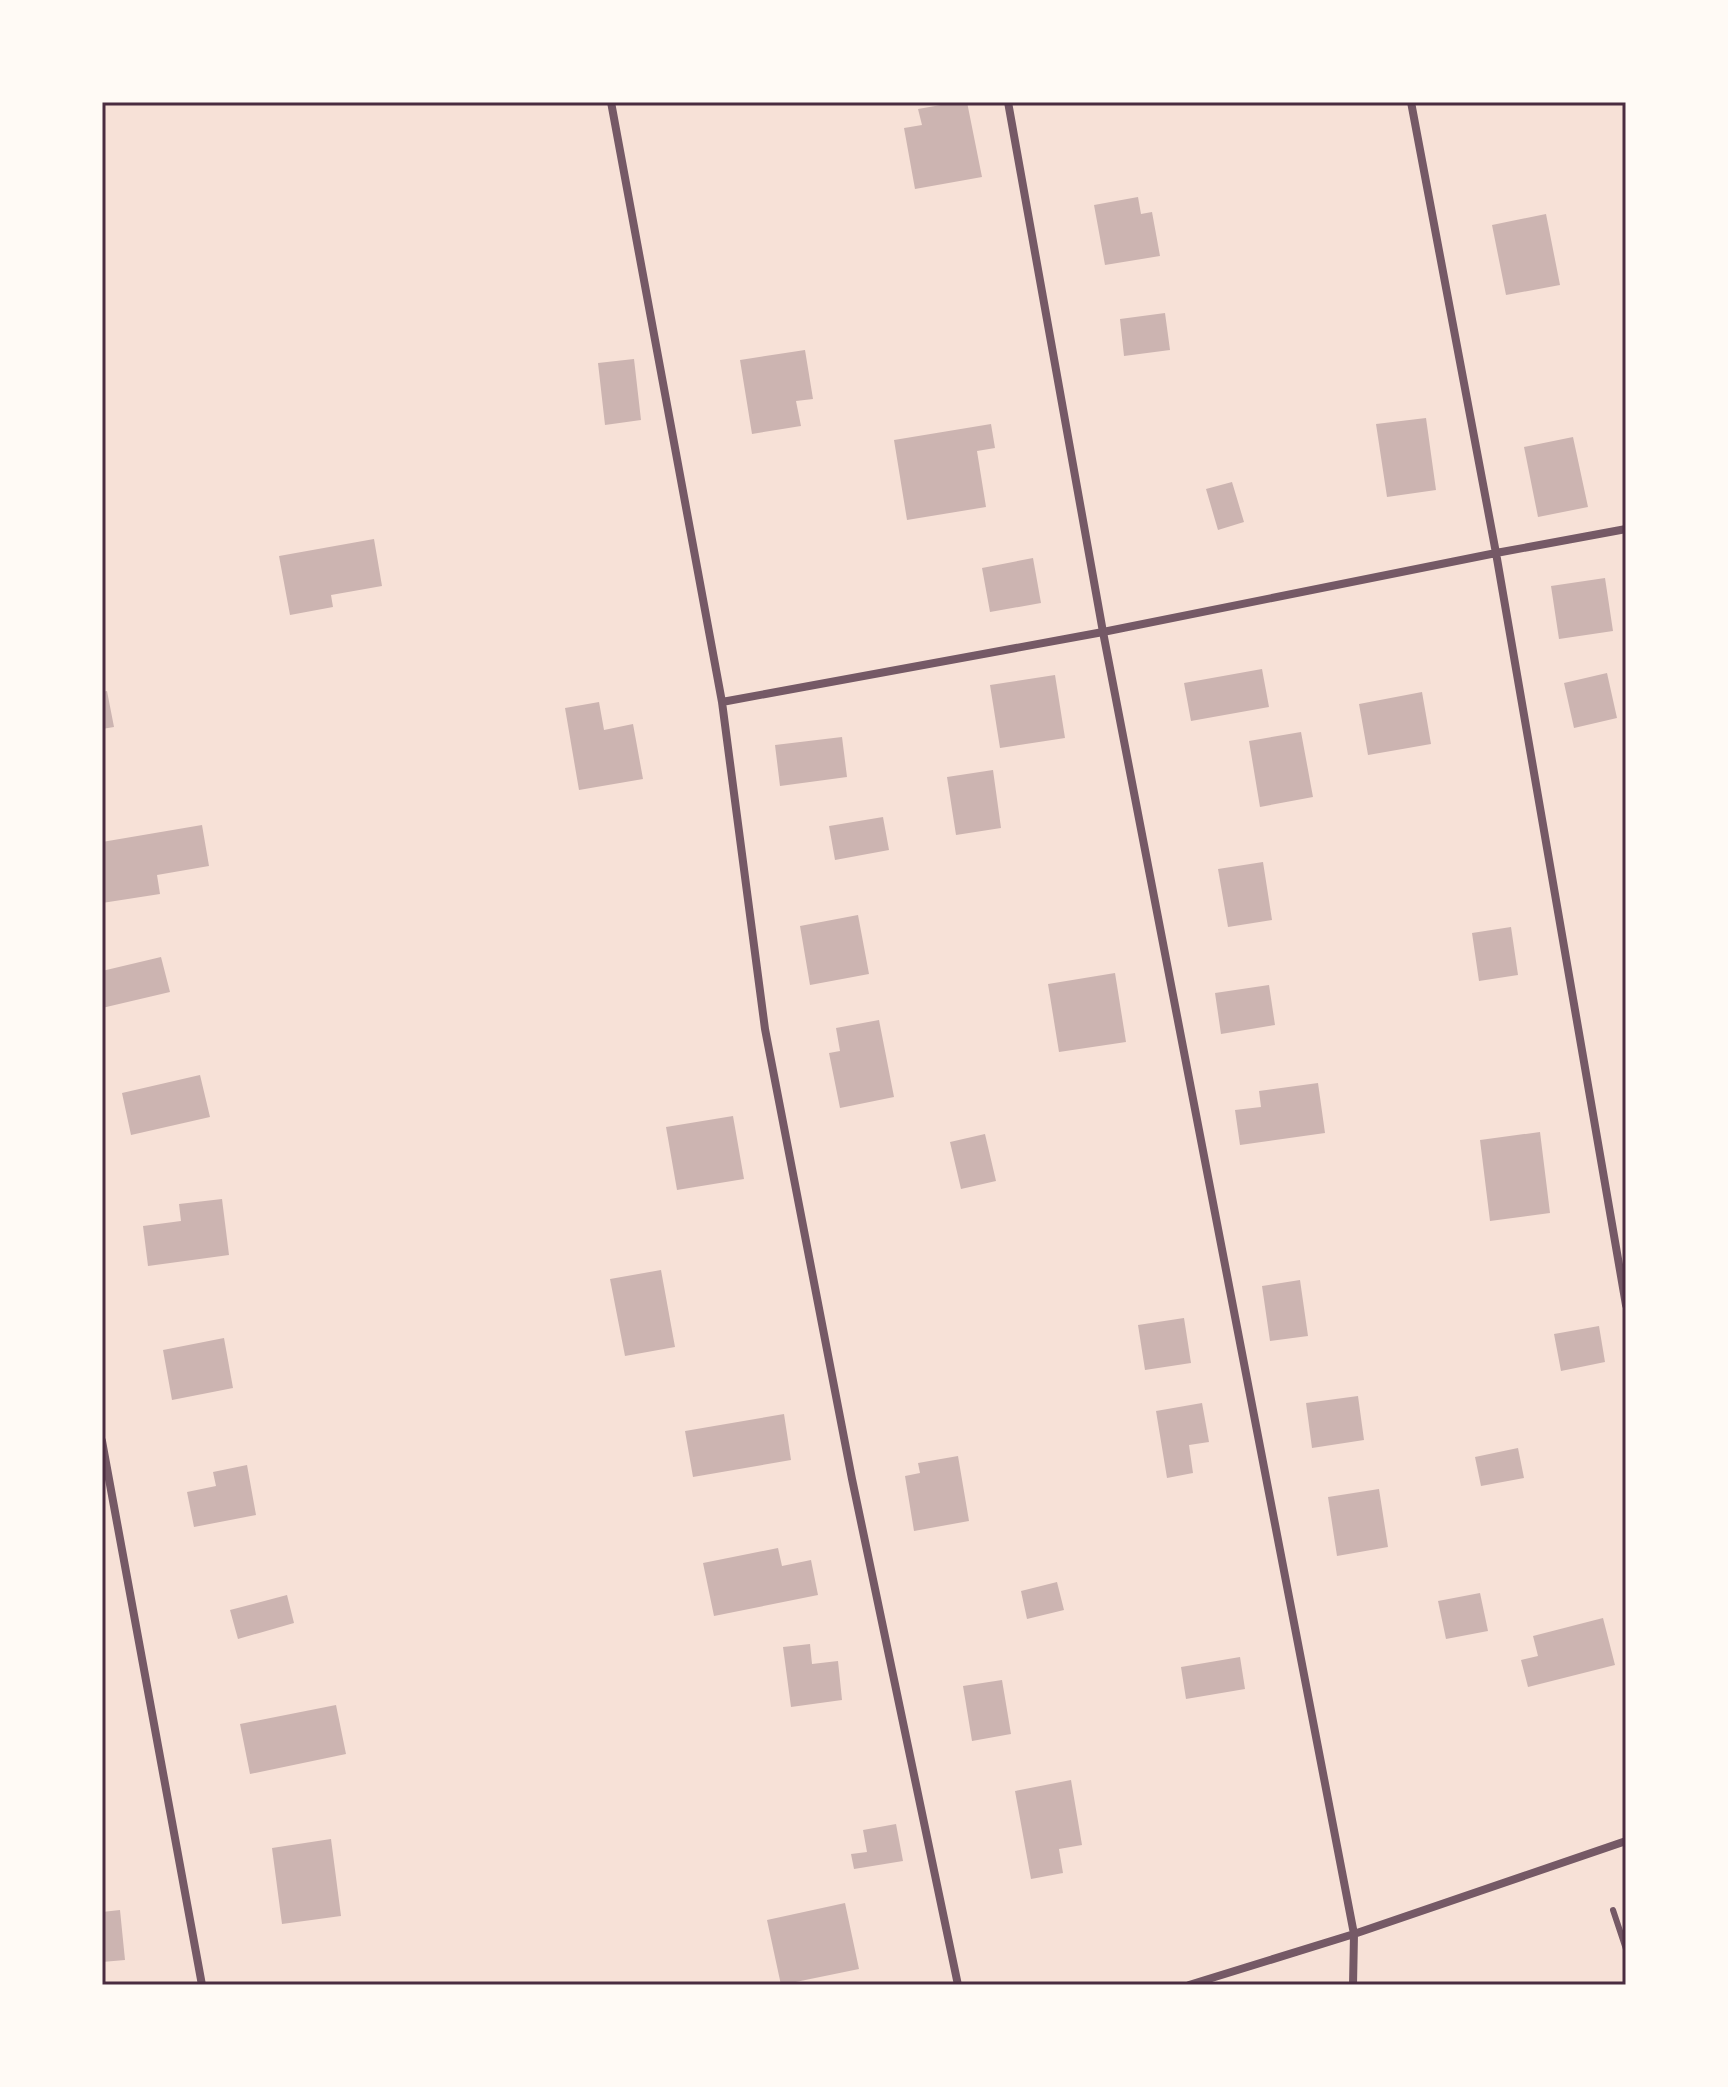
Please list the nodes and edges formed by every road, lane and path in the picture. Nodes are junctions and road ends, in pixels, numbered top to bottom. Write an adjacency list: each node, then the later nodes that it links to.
1 (611, 102): 7 (street)
2 (1008, 102): 6 (street)
3 (1411, 102): 5 (street)
4 (1626, 529): 5 (street)
5 (1496, 553): 6 (street); 8 (street)
6 (1103, 632): 7 (street); 12 (street)
7 (722, 702): 15 (street)
8 (1626, 1305)
9 (102, 1441): 14 (street)
10 (1626, 1841): 12 (street)
11 (1613, 1910): 13 (lane)
12 (1354, 1934): 16 (street); 17 (street)
13 (1626, 1949)
14 (202, 1985)
15 (958, 1985)
16 (1189, 1985)
17 (1353, 1985)

